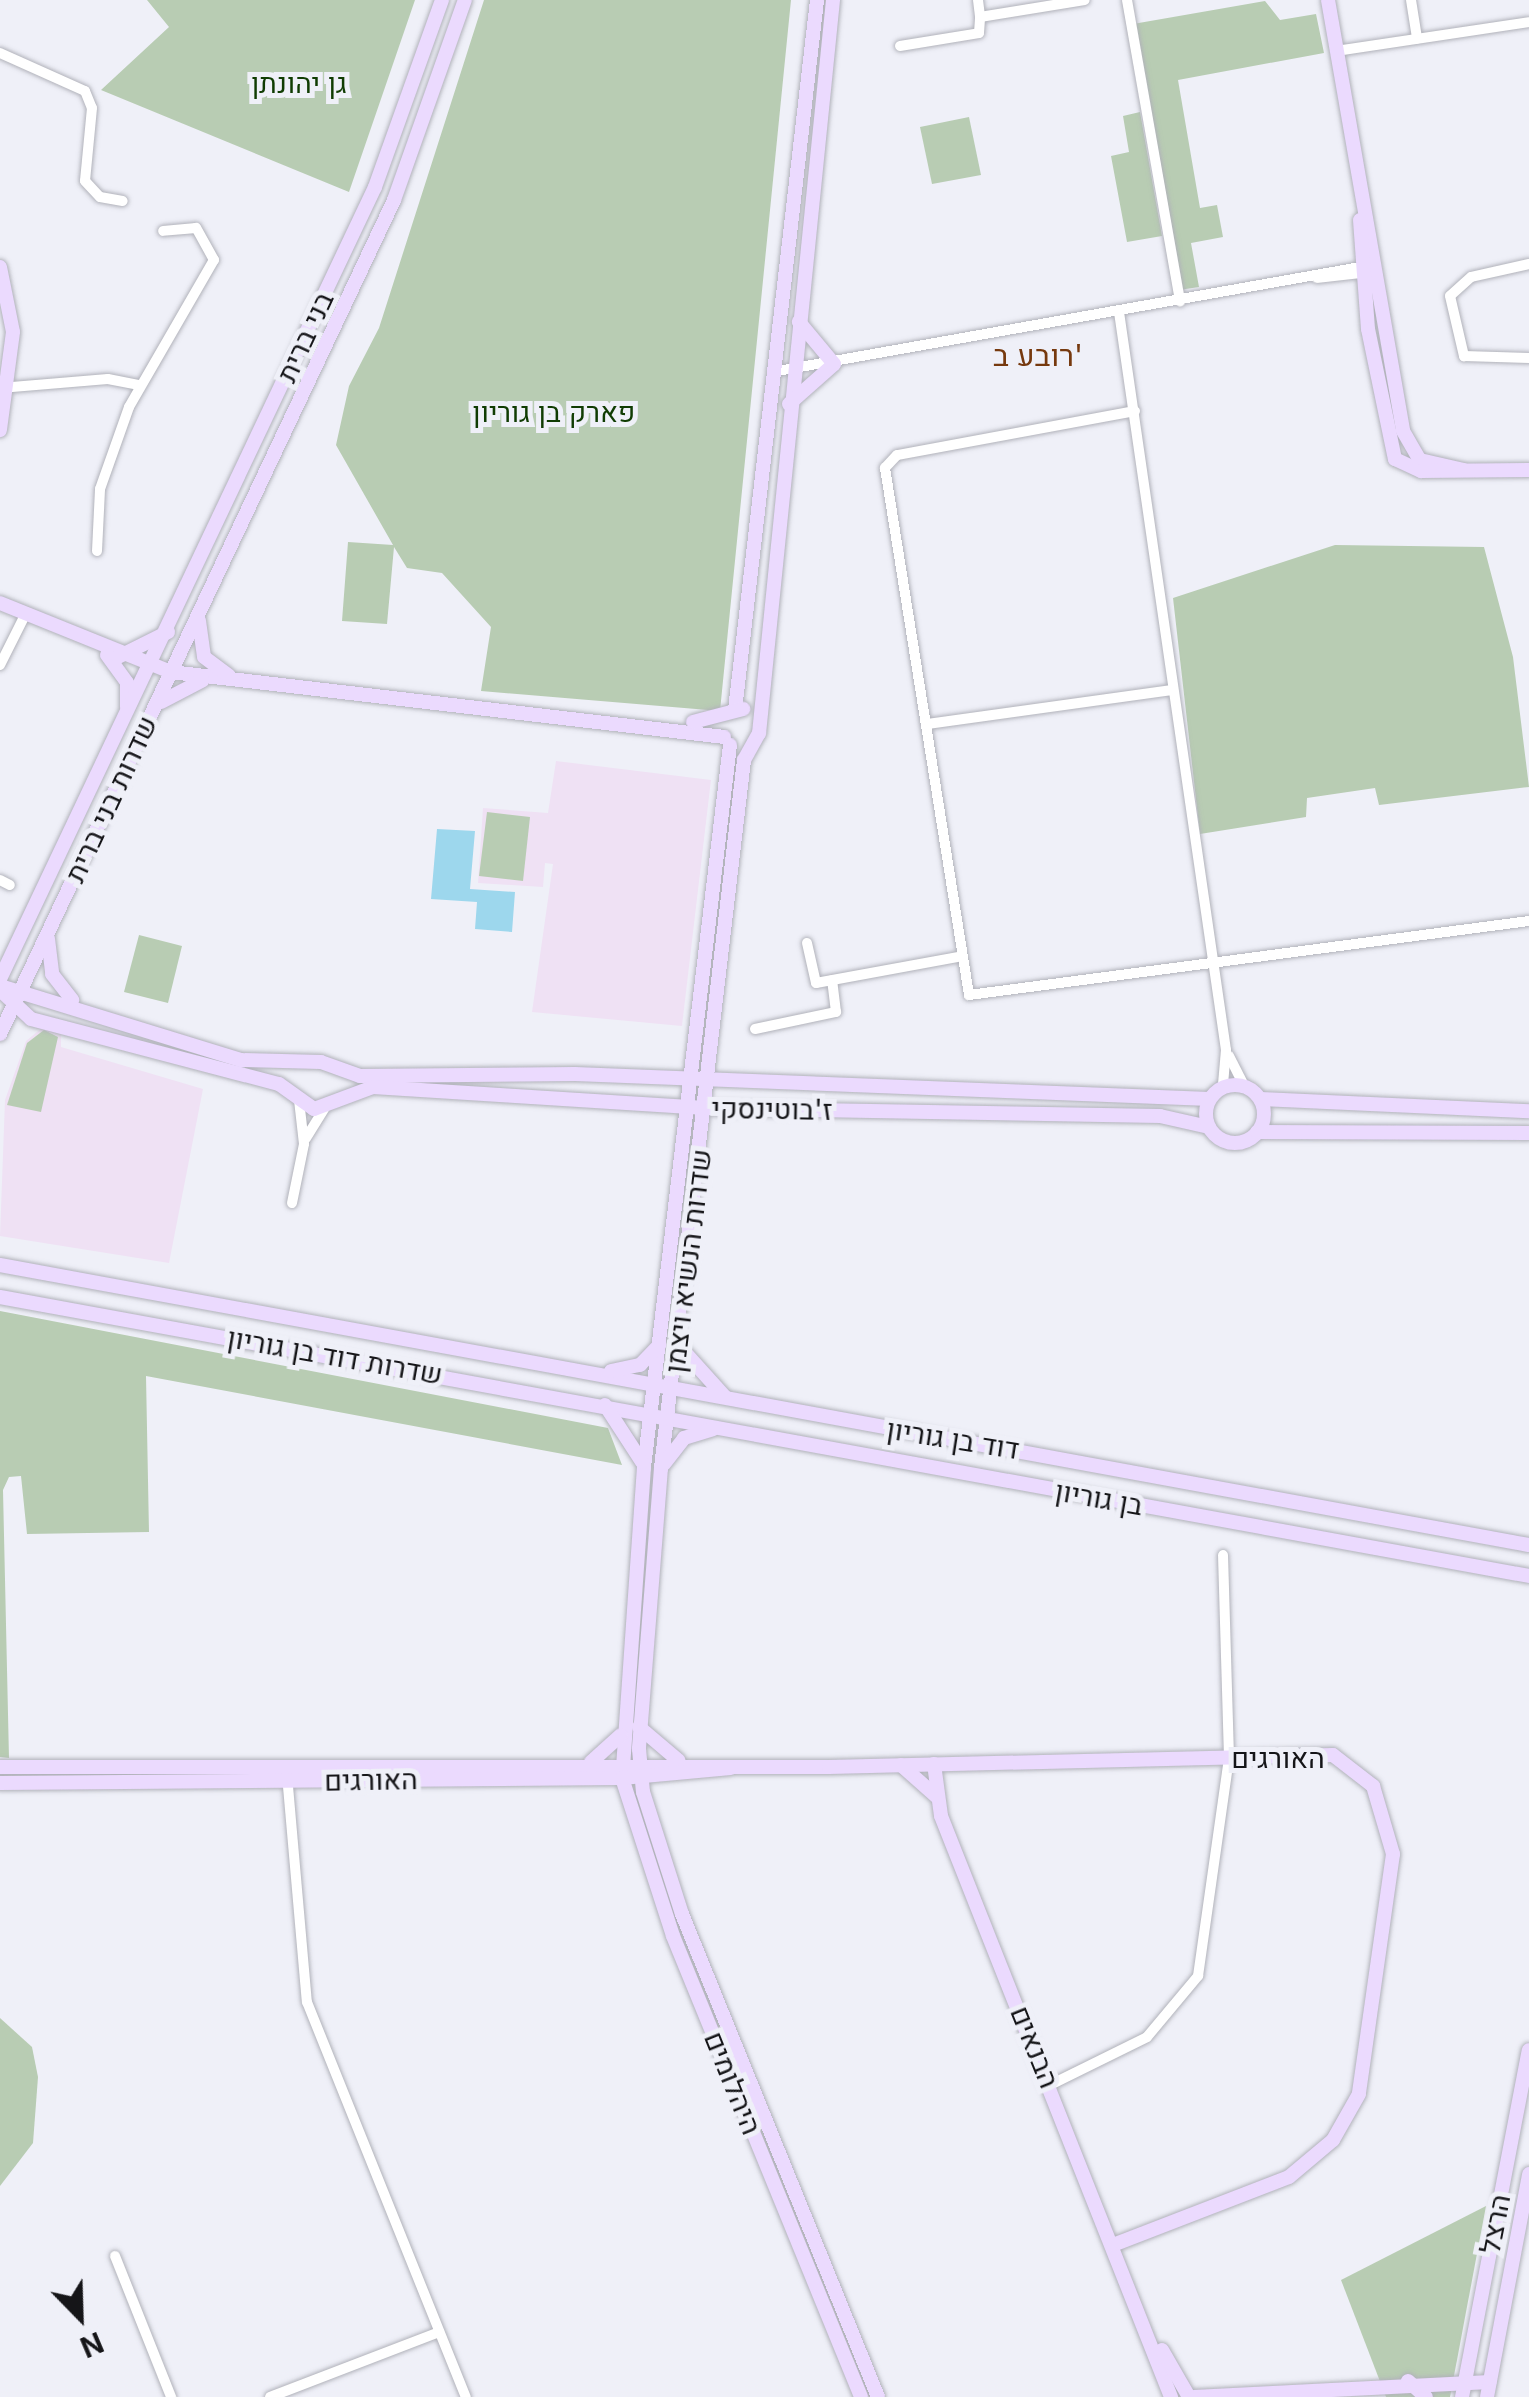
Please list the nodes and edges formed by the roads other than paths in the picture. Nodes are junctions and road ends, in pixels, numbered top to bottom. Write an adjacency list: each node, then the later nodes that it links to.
1 (442, 0): 40 (street, בני ברית)
2 (464, 0): 36 (street, בני ברית)
3 (817, 0): 27 (street)
4 (834, 0): 23 (street)
5 (978, 0): 10 (street)
6 (1085, 0): 10 (street)
7 (1127, 0): 21 (street)
8 (1328, 0): 14 (street)
9 (1410, 0): 12 (street)
10 (980, 17): 13 (street)
11 (1529, 22): 12 (street)
12 (1417, 40): 14 (street)
13 (900, 46)
14 (1336, 51): 20 (street)
15 (0, 53): 16 (street)
16 (123, 201)
17 (163, 231): 28 (street)
18 (1529, 264): 24 (street)
19 (0, 266): 29 (street)
20 (1366, 270): 21 (street); 33 (street); 33 (street)
21 (1180, 301): 22 (street)
22 (1119, 312): 25 (street); 31 (street)
23 (798, 322): 25 (street); 26 (street)
24 (1529, 358)
25 (834, 364): 26 (street); 30 (street)
26 (792, 370): 27 (street); 30 (street)
27 (772, 372): 49 (street)
28 (139, 386): 29 (street); 35 (street)
29 (12, 388): 32 (street)
30 (787, 406): 51 (street)
31 (1135, 412): 47 (street); 53 (street)
32 (0, 430)
33 (1464, 470): 34 (street)
34 (1529, 470)
35 (97, 551)
36 (224, 564): 39 (street, שדרות בני ברית)
37 (0, 603): 38 (street)
38 (25, 615): 41 (street); 43 (street)
39 (199, 617): 45 (street, שדרות בני ברית); 46 (street)
40 (168, 631): 42 (street); 44 (street, בני ברית)
41 (103, 651): 42 (street); 50 (street)
42 (118, 657): 44 (street)
43 (0, 665)
44 (152, 668): 45 (street); 50 (street, שדרות בני ברית)
45 (170, 672): 46 (street); 48 (street, שדרות בני ברית)
46 (230, 676): 48 (street); 52 (street)
47 (1170, 690): 53 (street); 60 (street)
48 (154, 709): 57 (street, שדרות בני ברית)
49 (730, 713): 51 (street); 52 (street); 54 (street)
50 (126, 715): 62 (street, שדרות בני ברית)
51 (756, 717): 55 (street, שדרות הנשיא ויצמן)
52 (666, 724): 54 (street)
53 (928, 724): 59 (street)
54 (727, 741): 55 (street); 71 (street)
55 (750, 745): 71 (street, שדרות הנשיא ויצמן)
56 (1529, 921): 60 (street)
57 (48, 934): 63 (street, שדרות בני ברית); 65 (street)
58 (806, 942): 61 (street)
59 (963, 956): 60 (street); 61 (street)
60 (1214, 962): 68 (street)
61 (832, 980): 66 (street)
62 (0, 985): 63 (street); 64 (street)
63 (21, 990): 64 (street, שדרות בני ברית); 65 (street)
64 (13, 1008): 67 (street, שדרות בני ברית); 75 (street)
65 (85, 1008): 69 (street)
66 (755, 1029)
67 (0, 1034)
68 (1226, 1050): 72 (street); 73 (street)
69 (305, 1064): 70 (street, ז'בוטינסקי); 75 (street)
70 (334, 1069): 71 (street, ז'בוטינסקי); 77 (street)
71 (701, 1078): 74 (street, ז'בוטינסקי); 78 (street, שדרות הנשיא ויצמן)
72 (1244, 1086): 73 (street); 76 (street)
73 (1223, 1087): 74 (street)
74 (1210, 1098): 80 (street)
75 (298, 1099): 77 (street); 83 (street)
76 (1261, 1100): 79 (street); 81 (street)
77 (330, 1103): 78 (street, ז'בוטינסקי); 83 (street)
78 (698, 1108): 80 (street, ז'בוטינסקי); 87 (street, שדרות הנשיא ויצמן); 88 (street, שדרות הנשיא ויצמן)
79 (1529, 1111)
80 (1209, 1127): 81 (street)
81 (1258, 1132): 82 (street)
82 (1529, 1133)
83 (304, 1144): 84 (street)
84 (292, 1203)
85 (0, 1266): 89 (street, שדרות דוד בן גוריון)
86 (0, 1297): 93 (street, שדרות דוד בן גוריון)
87 (662, 1340): 89 (street); 90 (street, שדרות הנשיא ויצמן)
88 (679, 1344): 91 (street, שדרות הנשיא ויצמן); 92 (street)
89 (591, 1372): 90 (street)
90 (654, 1385): 91 (street); 94 (street, שדרות הנשיא ויצמן)
91 (673, 1388): 92 (street, דוד בן גוריון); 95 (street, שדרות הנשיא ויצמן)
92 (730, 1400): 99 (street, דוד בן גוריון)
93 (605, 1404): 94 (street, שדרות דוד בן גוריון); 97 (street)
94 (650, 1414): 95 (street, שדרות דוד בן גוריון); 97 (street, שדרות הנשיא ויצמן)
95 (669, 1418): 96 (street, בן גוריון); 98 (street, שדרות הנשיא ויצמן)
96 (722, 1428): 98 (street); 101 (street, בן גוריון)
97 (644, 1468): 103 (street, שדרות הנשיא ויצמן)
98 (661, 1468): 102 (street, שדרות הנשיא ויצמן)
99 (1529, 1545)
100 (1224, 1555): 104 (street)
101 (1529, 1576)
102 (639, 1727): 106 (street); 112 (street, שדרות הנשיא ויצמן)
103 (621, 1734): 105 (street); 113 (street, שדרות הנשיא ויצמן)
104 (1229, 1757): 107 (street, האורגים); 118 (street); 120 (street, האורגים)
105 (591, 1762): 108 (street, האורגים); 113 (street, האורגים)
106 (680, 1762): 111 (street, האורגים); 112 (street, האורגים)
107 (934, 1764): 109 (street, האורגים); 116 (street, הבנאים)
108 (286, 1765): 110 (street, האורגים); 114 (street)
109 (900, 1765): 111 (street, האורגים); 116 (street)
110 (3, 1766)
111 (741, 1766): 112 (street, האורגים)
112 (640, 1770): 113 (street, האורגים); 132 (street, היהלומים)
113 (622, 1771): 114 (street, האורגים); 131 (street, היהלומים)
114 (287, 1781): 115 (street, האורגים); 123 (street)
115 (0, 1784)
116 (936, 1796): 118 (street, הבנאים)
117 (1529, 2050): 124 (street, הרצל)
118 (1050, 2085): 120 (street, הבנאים)
119 (1529, 2174): 126 (street, הרצל)
120 (1115, 2244): 122 (street, הבנאים)
121 (115, 2256): 128 (street)
122 (1149, 2327): 133 (street, הבנאים); 134 (street, הבנאים)
123 (439, 2332): 129 (street); 130 (street)
124 (1464, 2378): 125 (street); 126 (street); 136 (street, הרצל)
125 (1408, 2381): 127 (street); 135 (street)
126 (1489, 2390)
127 (1243, 2394): 134 (street)
128 (171, 2397)
129 (270, 2397)
130 (466, 2397)
131 (861, 2397)
132 (878, 2397)
133 (1171, 2397)
134 (1191, 2397)
135 (1426, 2397)
136 (1462, 2397)

